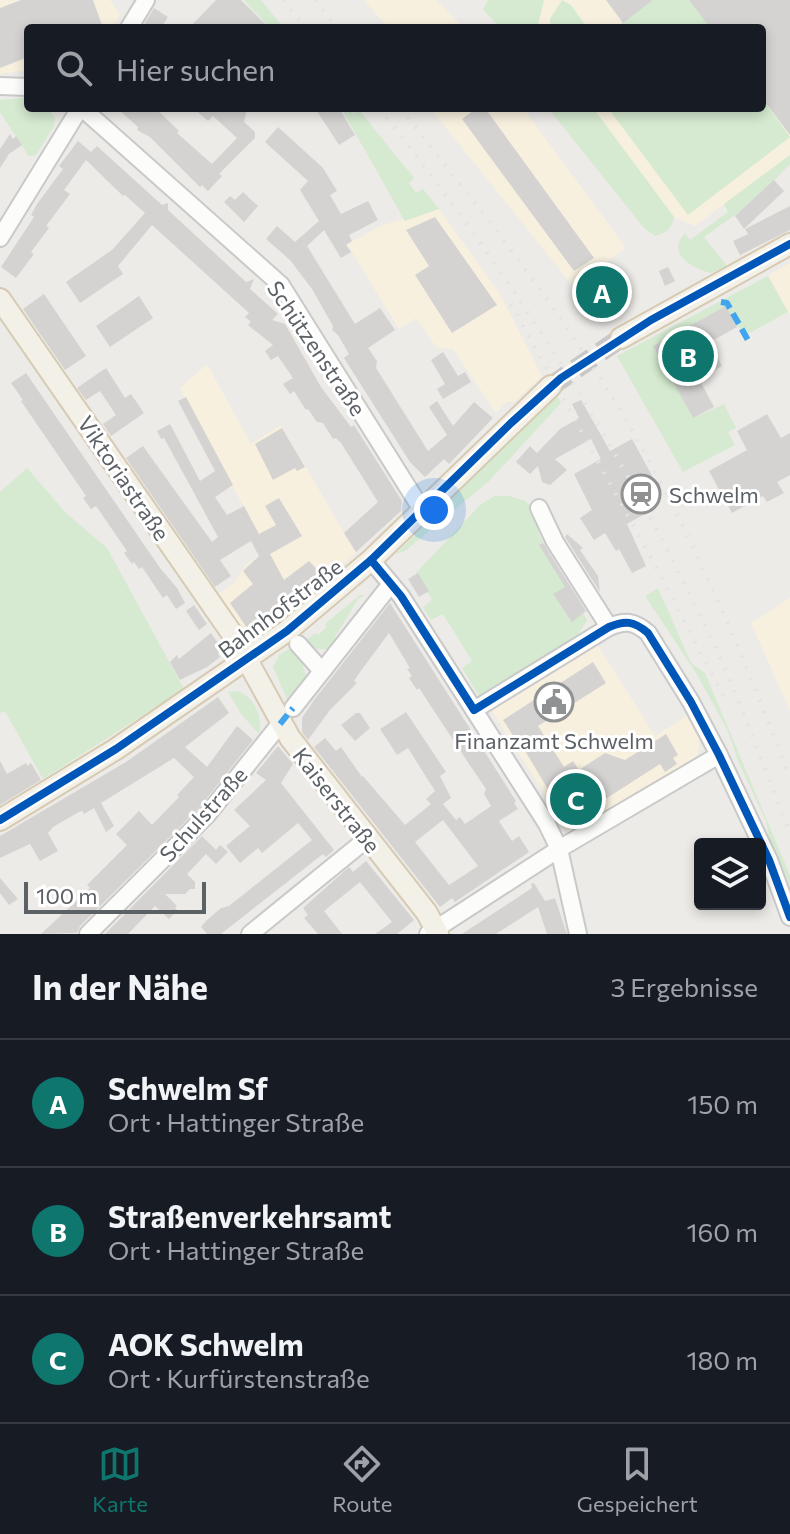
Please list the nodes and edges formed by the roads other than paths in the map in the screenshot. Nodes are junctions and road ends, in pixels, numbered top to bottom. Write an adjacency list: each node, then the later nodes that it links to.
1 (146, 0): 2 (street)
2 (131, 24)
3 (0, 86): 4 (street)
4 (24, 87)
5 (79, 112): 7 (street)
6 (86, 112): 13 (street, Schützenstraße)
7 (0, 238)
8 (790, 244): 10 (main road)
9 (0, 299): 18 (main road, Viktoriastraße)
10 (621, 338)
11 (551, 386): 13 (main road, Bahnhofstraße)
12 (539, 508): 16 (street)
13 (422, 510): 14 (main road, Bahnhofstraße)
14 (371, 560): 15 (street); 18 (main road, Bahnhofstraße)
15 (391, 584): 19 (street, Schulstraße); 20 (street)
16 (609, 627): 20 (street); 22 (street)
17 (298, 644): 19 (street)
18 (246, 659): 21 (main road, Kaiserstraße); 23 (main road, Bahnhofstraße)
19 (322, 671): 21 (street, Schulstraße)
20 (474, 710): 25 (street)
21 (287, 716): 24 (main road, Kaiserstraße); 28 (street, Schulstraße)
22 (719, 755): 25 (street); 26 (street)
23 (0, 820)
24 (368, 838): 27 (main road, Kaiserstraße); 29 (street)
25 (559, 849): 27 (street); 30 (street)
26 (790, 917)
27 (434, 932)
28 (88, 934)
29 (250, 934)
30 (578, 934)

